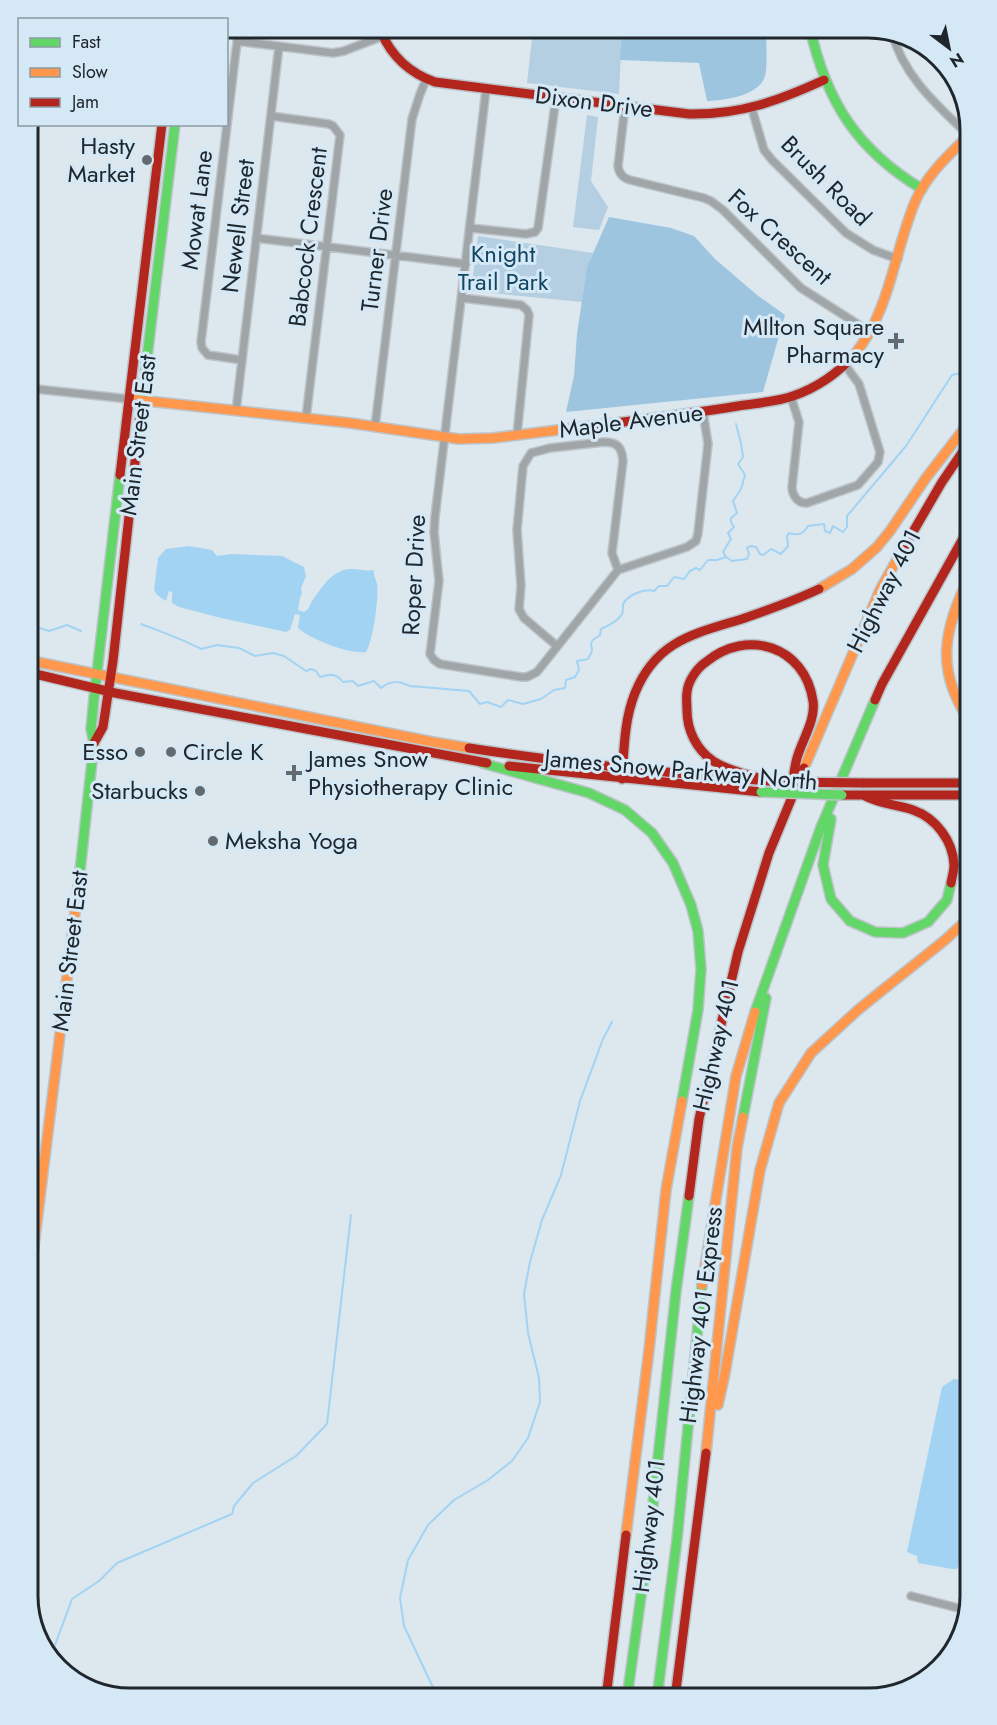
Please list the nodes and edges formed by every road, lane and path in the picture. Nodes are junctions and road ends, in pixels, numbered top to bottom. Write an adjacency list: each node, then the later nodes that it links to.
1 (238, 38): 15 (street, Mowat Lane)
2 (243, 38): 7 (street)
3 (373, 38): 7 (street)
4 (384, 38): 8 (main road, Dixon Drive)
5 (813, 38): 9 (main road)
6 (895, 41): 19 (street)
7 (279, 46): 14 (street, Newell Street)
8 (426, 80): 10 (main road, Dixon Drive); 25 (street, Turner Drive)
9 (824, 80): 13 (main road, Dixon Drive); 21 (main road)
10 (486, 90): 11 (main road, Dixon Drive); 22 (street)
11 (556, 98): 12 (main road, Dixon Drive); 22 (street)
12 (625, 106): 13 (main road, Dixon Drive); 29 (street, Fox Crescent)
13 (752, 109): 26 (street, Brush Road)
14 (271, 116): 23 (street, Newell Street); 24 (street, Babcock Crescent)
15 (228, 119)
16 (162, 126): 34 (main road, Main Street East)
17 (175, 126): 35 (main road, Main Street East)
18 (227, 126): 30 (street, Mowat Lane)
19 (960, 126)
20 (960, 144): 21 (main road, Maple Avenue)
21 (922, 189): 26 (main road, Maple Avenue)
22 (470, 228): 27 (street)
23 (256, 238): 24 (street); 30 (street, Newell Street)
24 (326, 247): 25 (street); 38 (street, Babcock Crescent)
25 (396, 255): 27 (street); 39 (street, Turner Drive)
26 (898, 259): 29 (main road, Maple Avenue)
27 (466, 264): 28 (street)
28 (462, 298): 41 (street); 42 (street)
29 (870, 332): 31 (main road, Maple Avenue)
30 (242, 360): 36 (street, Newell Street)
31 (845, 365): 33 (main road, Maple Avenue); 33 (street)
32 (38, 389): 34 (street)
33 (791, 397): 37 (main road, Maple Avenue)
34 (129, 399): 35 (main road, Maple Avenue); 50 (main road, Main Street East)
35 (143, 401): 36 (main road, Maple Avenue); 51 (main road, Main Street East)
36 (236, 411): 38 (main road, Maple Avenue)
37 (703, 412): 41 (main road, Maple Avenue); 45 (street)
38 (306, 418): 39 (main road, Maple Avenue)
39 (375, 427): 42 (main road, Maple Avenue)
40 (960, 433): 58 (main road)
41 (517, 435): 42 (main road, Maple Avenue)
42 (446, 437): 47 (street, Roper Drive)
43 (960, 456): 64 (main road, Highway 401)
44 (960, 544): 56 (main road, Highway 401)
45 (618, 570): 47 (street, Roper Drive); 47 (street)
46 (960, 600): 54 (main road)
47 (557, 646)
48 (38, 662): 50 (main road, James Snow Parkway North)
49 (38, 675): 52 (main road, James Snow Parkway North)
50 (97, 675): 51 (main road, James Snow Parkway North); 52 (main road, Main Street East)
51 (111, 678): 53 (main road, Main Street East); 58 (main road, James Snow Parkway North)
52 (95, 689): 53 (main road, James Snow Parkway North); 55 (main road, Main Street East)
53 (112, 693): 55 (main road, Main Street East); 57 (main road, James Snow Parkway North)
54 (960, 705)
55 (94, 743): 67 (main road, Main Street East)
56 (854, 749): 62 (main road); 66 (main road, Highway 401)
57 (482, 763): 59 (main road, James Snow Parkway North); 71 (main road)
58 (623, 767): 59 (main road); 60 (main road, James Snow Parkway North)
59 (622, 778): 62 (main road, James Snow Parkway North, bridge)
60 (764, 780): 61 (main road, James Snow Parkway North, bridge); 64 (main road)
61 (960, 783)
62 (863, 795): 63 (main road, James Snow Parkway North)
63 (960, 795)
64 (788, 807): 72 (main road, Highway 401)
65 (960, 926): 68 (main road)
66 (768, 973): 68 (main road); 73 (main road, Highway 401 Express)
67 (38, 1210)
68 (706, 1455): 74 (main road)
69 (911, 1596): 70 (street)
70 (959, 1608)
71 (607, 1688)
72 (628, 1688)
73 (658, 1688)
74 (676, 1688)

